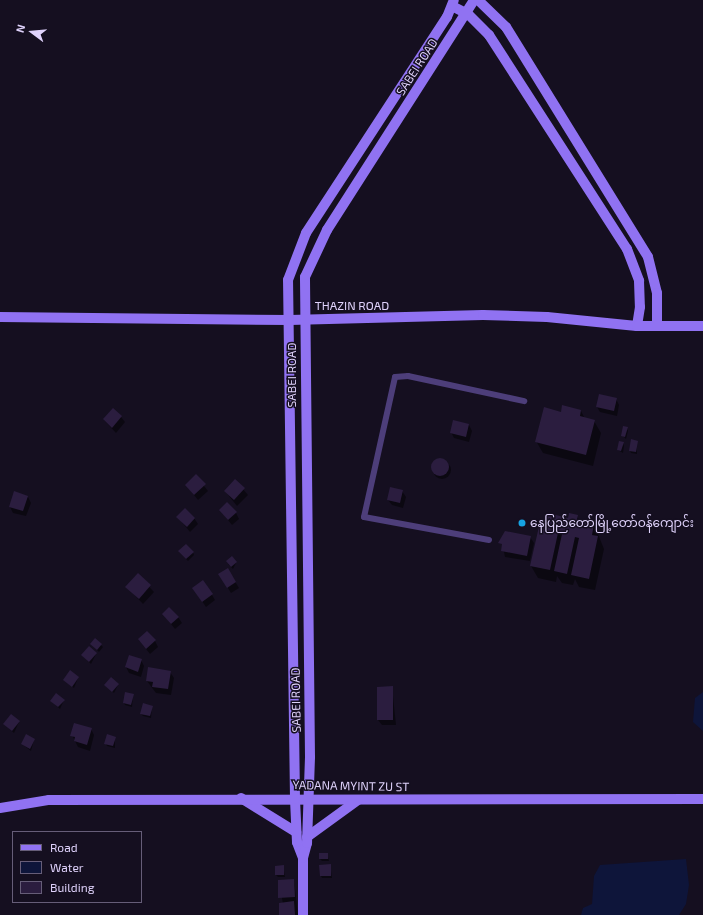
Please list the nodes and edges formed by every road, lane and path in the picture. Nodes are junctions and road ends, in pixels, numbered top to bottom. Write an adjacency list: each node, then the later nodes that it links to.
1 (474, 0): 4 (street, SABEI ROAD)
2 (478, 0): 9 (street)
3 (453, 3): 4 (street); 7 (street, SABEI ROAD)
4 (468, 14): 6 (street, SABEI ROAD); 8 (street)
5 (0, 317): 7 (street, THAZIN ROAD)
6 (305, 319): 7 (street, THAZIN ROAD); 8 (street, THAZIN ROAD); 15 (street, SABEI ROAD)
7 (290, 320): 14 (street, SABEI ROAD)
8 (637, 326): 9 (street, THAZIN ROAD)
9 (657, 326): 10 (street, THAZIN ROAD)
10 (703, 326)
11 (524, 401): 12 (lane)
12 (489, 540)
13 (241, 798): 14 (street, YADANA MYINT ZU ST); 18 (street, YADANA MYINT ZU ST); 19 (street)
14 (295, 799): 15 (street, YADANA MYINT ZU ST); 19 (street, SABEI ROAD)
15 (309, 799): 17 (street, YADANA MYINT ZU ST); 20 (street, SABEI ROAD)
16 (703, 799): 17 (street, YADANA MYINT ZU ST)
17 (358, 800): 20 (street)
18 (0, 808)
19 (296, 832): 21 (street, SABEI ROAD)
20 (307, 837): 21 (street, SABEI ROAD)
21 (303, 858): 22 (street)
22 (303, 915)

